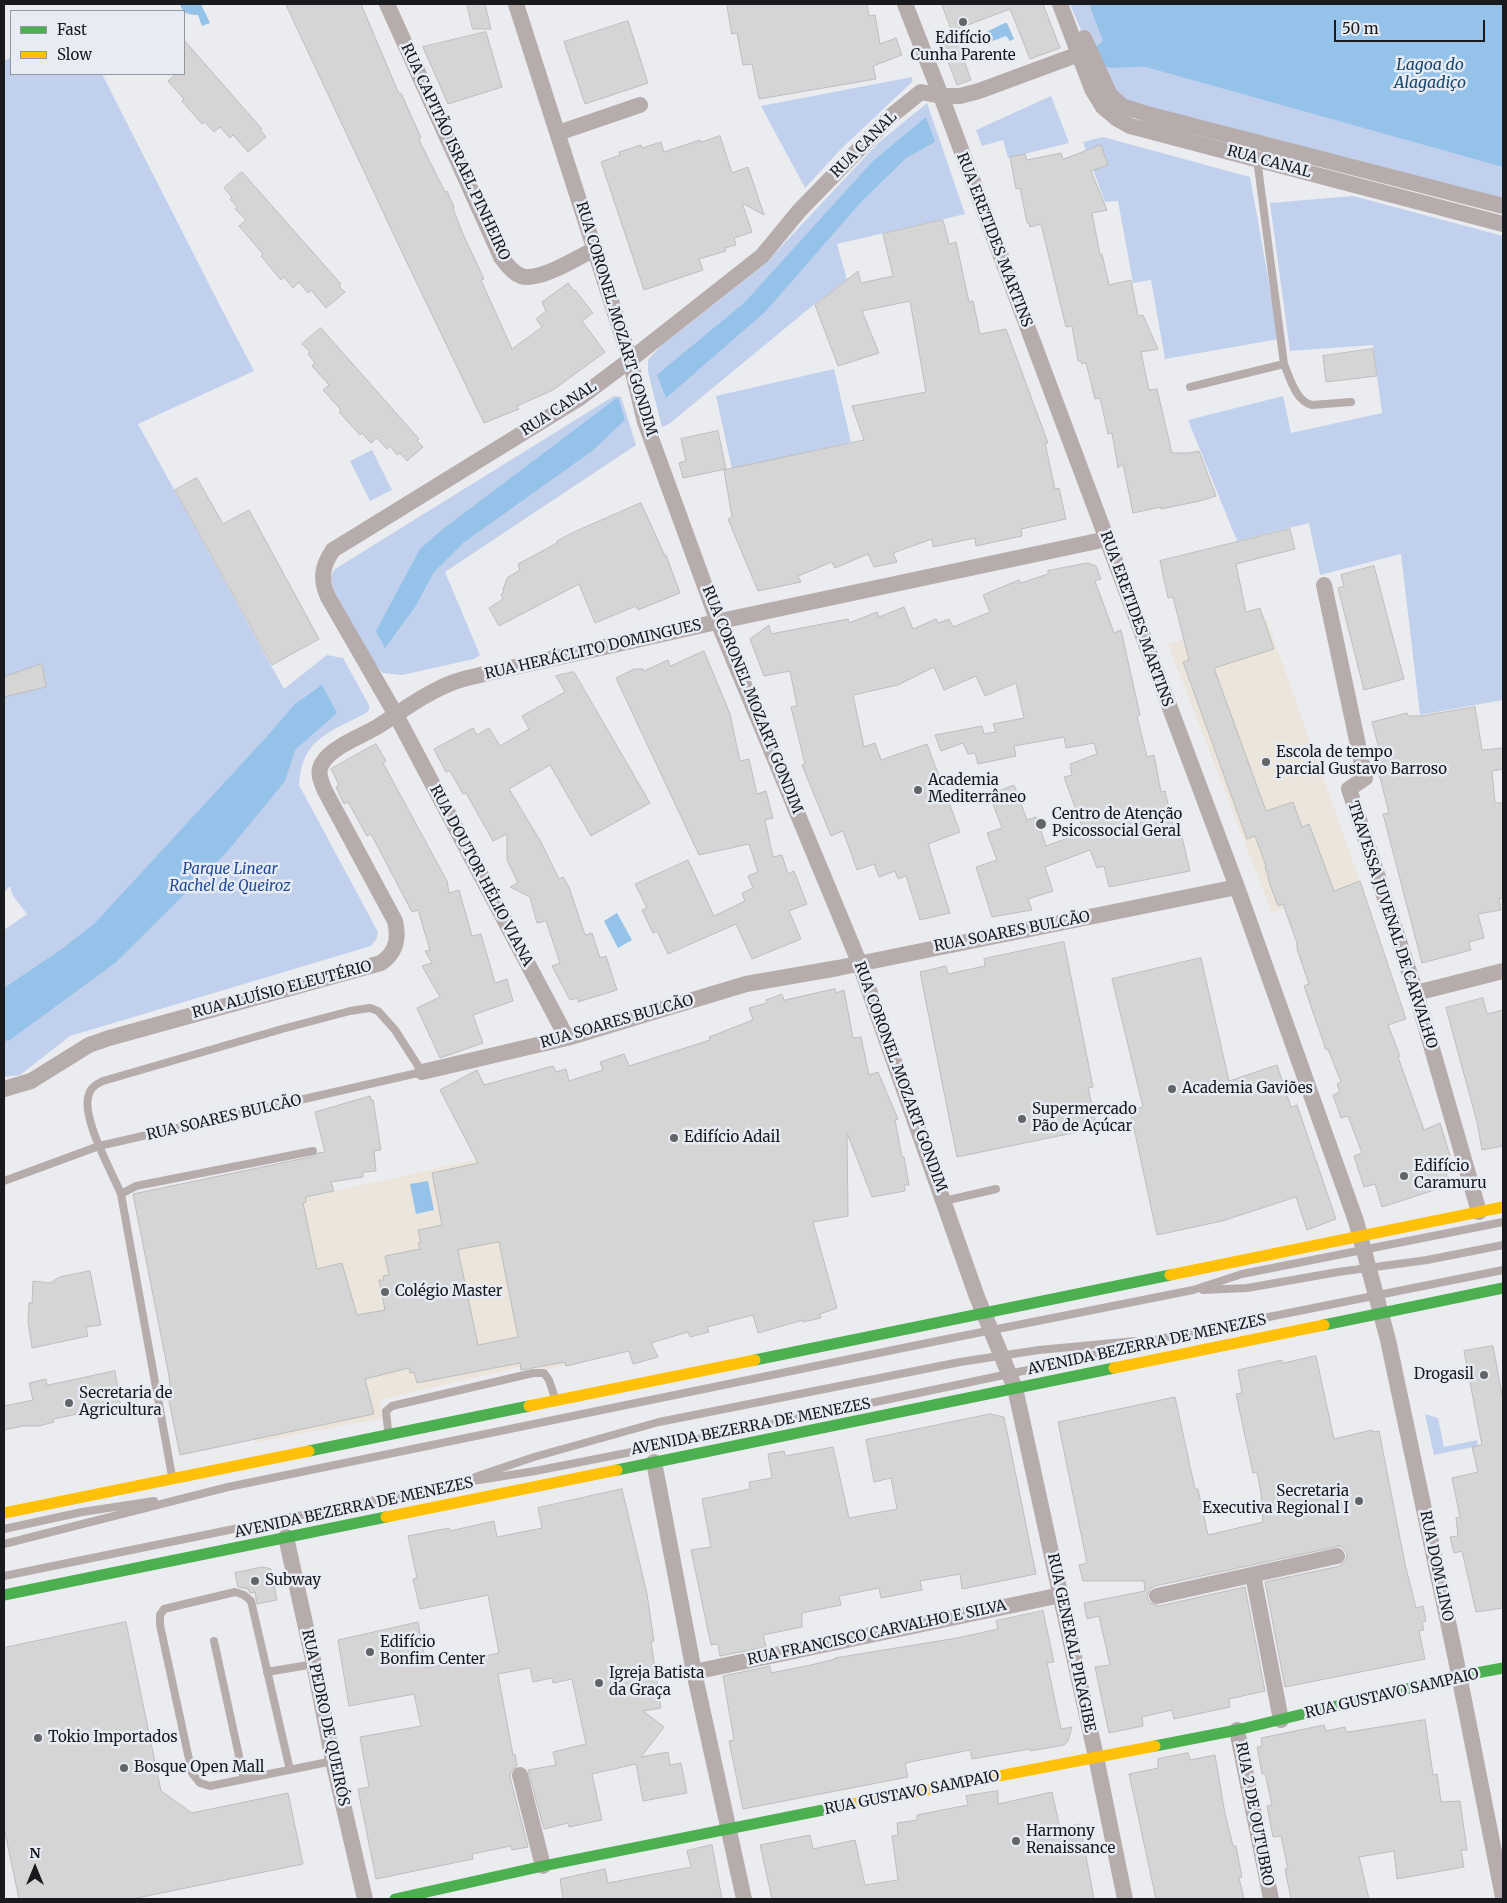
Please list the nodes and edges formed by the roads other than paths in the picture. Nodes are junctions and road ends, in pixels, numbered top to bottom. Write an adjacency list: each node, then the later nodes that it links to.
1 (387, 4): 13 (street, RUA CAPITÃO ISRAEL PINHEIRO)
2 (516, 4): 9 (street, RUA CORONEL MOZART GONDIM)
3 (905, 4): 7 (street, RUA ERETIDES MARTINS)
4 (1060, 4): 6 (street)
5 (1070, 4): 11 (street)
6 (1079, 54): 7 (street, RUA CANAL); 10 (street, RUA CANAL)
7 (941, 96): 14 (street, RUA CANAL); 18 (street, RUA ERETIDES MARTINS)
8 (640, 105): 9 (street)
9 (558, 133): 13 (street, RUA CORONEL MOZART GONDIM)
10 (1257, 158): 12 (street, RUA CANAL); 15 (lane)
11 (1503, 206)
12 (1503, 224)
13 (595, 249): 14 (street, RUA CORONEL MOZART GONDIM)
14 (630, 360): 20 (street, RUA CORONEL MOZART GONDIM); 21 (street, RUA CANAL)
15 (1284, 364): 16 (lane); 17 (lane)
16 (1190, 386)
17 (1351, 402)
18 (1106, 539): 20 (street, RUA HERÁCLITO DOMINGUES); 22 (street, RUA ERETIDES MARTINS)
19 (1324, 585): 25 (street, TRAVESSA JUVENAL DE CARVALHO)
20 (718, 622): 21 (street, RUA HERÁCLITO DOMINGUES); 23 (street, RUA CORONEL MOZART GONDIM)
21 (396, 715): 26 (street, RUA DOUTOR HÉLIO VIANA); 28 (street, RUA ALUÍSIO ELEUTÉRIO)
22 (1237, 887): 23 (street, RUA SOARES BULCÃO); 38 (street, RUA ERETIDES MARTINS)
23 (859, 962): 26 (street, RUA SOARES BULCÃO); 34 (street, RUA CORONEL MOZART GONDIM)
24 (1503, 972): 25 (street)
25 (1416, 993): 36 (street, TRAVESSA JUVENAL DE CARVALHO)
26 (567, 1038): 27 (street, RUA SOARES BULCÃO)
27 (422, 1072): 29 (lane, RUA SOARES BULCÃO); 29 (lane)
28 (4, 1089)
29 (99, 1146): 31 (lane, RUA SOARES BULCÃO); 33 (lane)
30 (313, 1151): 33 (lane)
31 (4, 1181)
32 (996, 1189): 34 (lane)
33 (122, 1194): 54 (lane)
34 (944, 1201): 45 (street, RUA CORONEL MOZART GONDIM)
35 (1503, 1207): 36 (main road)
36 (1479, 1212): 38 (main road)
37 (1503, 1222): 38 (lane)
38 (1363, 1243): 40 (street, RUA DOM LINO); 43 (lane); 45 (main road)
39 (1503, 1245): 40 (lane)
40 (1370, 1268): 43 (lane); 44 (street, RUA DOM LINO)
41 (1503, 1270): 44 (lane, AVENIDA BEZERRA DE MENEZES)
42 (1503, 1288): 46 (main road, AVENIDA BEZERRA DE MENEZES)
43 (1193, 1290): 47 (lane)
44 (1377, 1295): 46 (street, RUA DOM LINO); 48 (lane, AVENIDA BEZERRA DE MENEZES)
45 (983, 1312): 47 (street, RUA CORONEL MOZART GONDIM); 51 (main road)
46 (1382, 1313): 50 (main road, AVENIDA BEZERRA DE MENEZES); 72 (street, RUA DOM LINO)
47 (991, 1331): 49 (street, RUA CORONEL MOZART GONDIM); 56 (lane)
48 (1164, 1338): 49 (lane, AVENIDA BEZERRA DE MENEZES); 50 (lane, AVENIDA BEZERRA DE MENEZES)
49 (1001, 1356): 50 (street, RUA CORONEL MOZART GONDIM); 55 (lane, AVENIDA BEZERRA DE MENEZES)
50 (1012, 1381): 53 (main road, AVENIDA BEZERRA DE MENEZES); 55 (lane, AVENIDA BEZERRA DE MENEZES); 65 (street, RUA GENERAL PIRAGIBE)
51 (556, 1400): 52 (main road); 52 (lane)
52 (389, 1435): 54 (main road)
53 (654, 1462): 59 (main road, AVENIDA BEZERRA DE MENEZES); 71 (street)
54 (172, 1478): 57 (main road)
55 (454, 1484): 63 (lane, AVENIDA BEZERRA DE MENEZES)
56 (198, 1494): 58 (lane); 60 (lane)
57 (4, 1513)
58 (4, 1529)
59 (286, 1537): 64 (main road, AVENIDA BEZERRA DE MENEZES); 68 (street, RUA PEDRO DE QUEIRÓS)
60 (4, 1544)
61 (1336, 1556): 62 (street)
62 (1253, 1575): 66 (street); 73 (street)
63 (4, 1576)
64 (4, 1595)
65 (1061, 1595): 71 (street, RUA FRANCISCO CARVALHO E SILVA); 75 (street, RUA GENERAL PIRAGIBE)
66 (1157, 1596)
67 (214, 1641): 79 (lane)
68 (314, 1664): 70 (lane); 76 (street, RUA PEDRO DE QUEIRÓS)
69 (1503, 1668): 72 (main road, RUA GUSTAVO SAMPAIO)
70 (267, 1672): 77 (lane); 79 (lane)
71 (694, 1672): 80 (street)
72 (1460, 1676): 73 (main road, RUA GUSTAVO SAMPAIO); 82 (street, RUA DOM LINO)
73 (1281, 1720): 74 (main road, RUA GUSTAVO SAMPAIO)
74 (1237, 1730): 75 (main road, RUA GUSTAVO SAMPAIO); 87 (street, RUA 2 DE OUTUBRO)
75 (1096, 1758): 80 (main road, RUA GUSTAVO SAMPAIO); 86 (street, RUA GENERAL PIRAGIBE)
76 (333, 1761): 77 (lane); 83 (street, RUA PEDRO DE QUEIRÓS)
77 (290, 1770): 79 (lane)
78 (520, 1775): 81 (street)
79 (244, 1778)
80 (730, 1828): 81 (main road, RUA GUSTAVO SAMPAIO); 85 (street)
81 (543, 1866): 84 (main road, RUA GUSTAVO SAMPAIO)
82 (1503, 1897)
83 (365, 1899)
84 (394, 1899)
85 (744, 1899)
86 (1125, 1899)
87 (1271, 1899)

